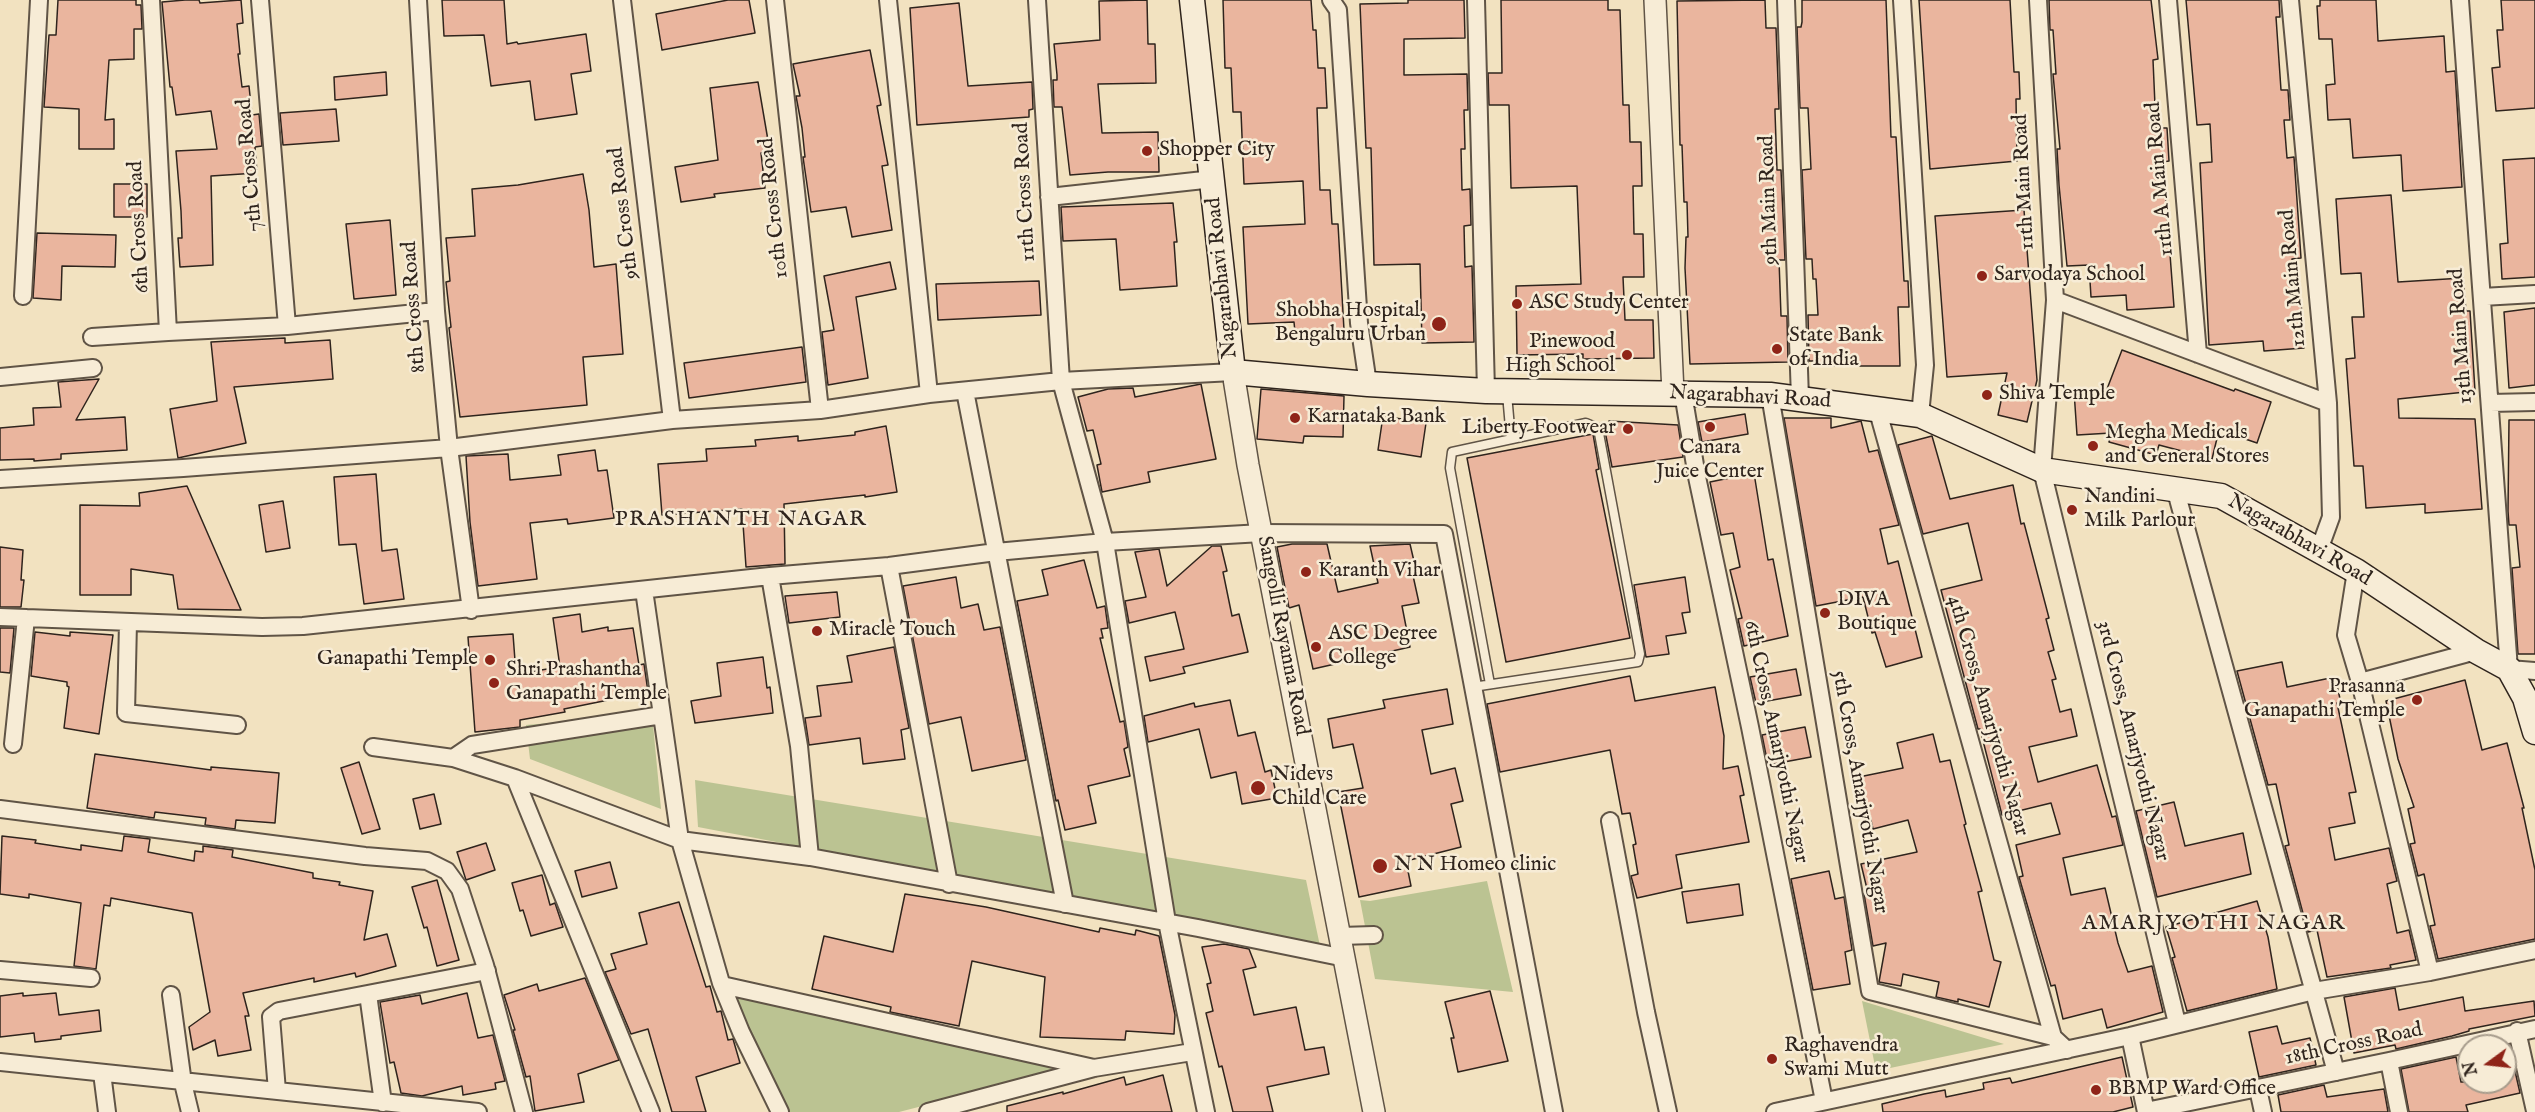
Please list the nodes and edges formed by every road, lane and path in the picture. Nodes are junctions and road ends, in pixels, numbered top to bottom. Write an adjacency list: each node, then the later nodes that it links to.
1 (39, 0): 22 (street)
2 (151, 0): 27 (street, 6th Cross Road)
3 (260, 0): 26 (street, 7th Cross Road)
4 (418, 0): 25 (street, 8th Cross Road)
5 (622, 0): 47 (street, 9th Cross Road)
6 (776, 0): 45 (street, 10th Cross Road)
7 (888, 0): 38 (street)
8 (1037, 0): 20 (street, 11th Cross Road)
9 (1192, 0): 19 (main road, Nagarabhavi Road)
10 (1331, 0): 34 (street)
11 (1476, 0): 36 (street)
12 (1655, 0): 37 (street)
13 (1786, 0): 40 (street, 9th Main Road)
14 (1902, 0): 46 (street)
15 (2038, 0): 24 (street, 11th Main Road)
16 (2168, 0): 29 (street, 11th A Main Road)
17 (2290, 0): 42 (street, 12th Main Road)
18 (2460, 0): 23 (street, 13th Main Road)
19 (1213, 178): 20 (street); 31 (main road, Nagarabhavi Road)
20 (1049, 197): 33 (street, 11th Cross Road)
21 (2535, 294): 23 (street)
22 (23, 296)
23 (2482, 297): 43 (street, 13th Main Road)
24 (2055, 300): 29 (street); 50 (street, 11th Main Road)
25 (436, 311): 26 (street); 49 (street, 8th Cross Road)
26 (287, 326): 27 (street)
27 (168, 332): 28 (street)
28 (92, 336)
29 (2198, 354): 42 (street)
30 (93, 368): 32 (street)
31 (1233, 372): 33 (street); 34 (main road, Nagarabhavi Road); 53 (street, Sangolli Rayanna Road)
32 (0, 377)
33 (1061, 381): 35 (street); 54 (street, 11th Cross Road)
34 (1368, 384): 36 (main road, Nagarabhavi Road)
35 (964, 391): 38 (street); 56 (street)
36 (1497, 391): 37 (main road, Nagarabhavi Road); 48 (lane)
37 (1678, 393): 39 (main road, Nagarabhavi Road); 113 (street, 6th Cross, Amarjyothi Nagar)
38 (929, 394): 45 (street)
39 (1770, 395): 40 (main road, Nagarabhavi Road); 101 (street, 5th Cross, Amarjyothi Nagar)
40 (1800, 398): 44 (main road, Nagarabhavi Road)
41 (2535, 402): 43 (street)
42 (2328, 403): 55 (street, 12th Main Road)
43 (2490, 403): 66 (street, 13th Main Road)
44 (1877, 408): 46 (main road, Nagarabhavi Road); 101 (street, 4th Cross, Amarjyothi Nagar)
45 (820, 411): 47 (street)
46 (1920, 414): 50 (main road, Nagarabhavi Road)
47 (672, 420): 49 (street)
48 (1511, 439): 69 (lane); 69 (lane)
49 (449, 448): 51 (street); 61 (street, 8th Cross Road)
50 (2042, 470): 52 (main road, Nagarabhavi Road); 97 (street, 3rd Cross, Amarjyothi Nagar)
51 (0, 479)
52 (2175, 488): 55 (main road, Nagarabhavi Road); 94 (street)
53 (1262, 533): 54 (street); 70 (street); 86 (street, Sangolli Rayanna Road)
54 (1105, 542): 56 (street); 84 (street, 11th Cross Road)
55 (2319, 550): 58 (main road, Nagarabhavi Road)
56 (996, 552): 57 (street); 83 (street)
57 (889, 566): 59 (street); 82 (street)
58 (2356, 571): 65 (main road, Nagarabhavi Road); 68 (street)
59 (770, 576): 60 (street); 81 (street)
60 (644, 590): 61 (street); 71 (street)
61 (471, 610): 64 (street)
62 (0, 617): 63 (street)
63 (26, 618): 64 (street); 74 (street)
64 (128, 622): 72 (street)
65 (2476, 651): 66 (main road, Nagarabhavi Road); 68 (street)
66 (2510, 669): 67 (street); 73 (main road)
67 (2535, 671)
68 (2360, 682): 91 (street)
69 (1490, 684): 70 (lane)
70 (1473, 687): 125 (street)
71 (662, 715): 76 (street); 80 (street)
72 (237, 725)
73 (2535, 732)
74 (13, 744)
75 (373, 747): 76 (street)
76 (453, 758): 77 (street)
77 (515, 778): 80 (street); 120 (street)
78 (0, 809): 90 (street)
79 (1610, 821): 126 (street)
80 (680, 840): 81 (street); 93 (street)
81 (810, 857): 82 (street)
82 (949, 884): 83 (street)
83 (1065, 904): 84 (street)
84 (1167, 922): 88 (street); 103 (street, 11th Cross Road)
85 (1374, 935): 86 (street)
86 (1340, 936): 88 (street, Sangolli Rayanna Road)
87 (2535, 951): 91 (street)
88 (1345, 958): 124 (street, Sangolli Rayanna Road)
89 (0, 970): 92 (street)
90 (487, 971): 95 (street); 119 (street)
91 (2430, 972): 94 (street)
92 (91, 978)
93 (722, 985): 106 (street); 121 (street)
94 (2314, 991): 97 (street); 107 (street)
95 (368, 994): 111 (street); 112 (street)
96 (171, 995): 109 (street)
97 (2178, 1023): 100 (street)
98 (2535, 1029): 99 (street, 18th Cross Road)
99 (2517, 1031): 104 (street, 18th Cross Road); 115 (street)
100 (2130, 1036): 102 (street); 114 (street)
101 (2053, 1037): 102 (street, 5th Cross, Amarjyothi Nagar)
102 (2067, 1050): 113 (street)
103 (1192, 1052): 106 (street); 123 (street, 11th Cross Road)
104 (2389, 1061): 107 (street, 18th Cross Road); 129 (street)
105 (0, 1062): 108 (street)
106 (1094, 1068): 122 (street)
107 (2336, 1072): 110 (street, 18th Cross Road)
108 (102, 1073): 109 (street); 116 (street)
109 (183, 1083): 111 (street); 117 (street)
110 (2258, 1089): 114 (street, 18th Cross Road); 128 (street)
111 (277, 1091): 112 (street)
112 (383, 1103): 118 (street)
113 (1818, 1105): 127 (street)
114 (2146, 1111)
115 (2535, 1111)
116 (107, 1112)
117 (190, 1112)
118 (478, 1112)
119 (524, 1112)
120 (651, 1112)
121 (780, 1112)
122 (928, 1112)
123 (1206, 1112)
124 (1374, 1112)
125 (1554, 1112)
126 (1668, 1112)
127 (1775, 1112)
128 (2263, 1112)
129 (2399, 1112)

